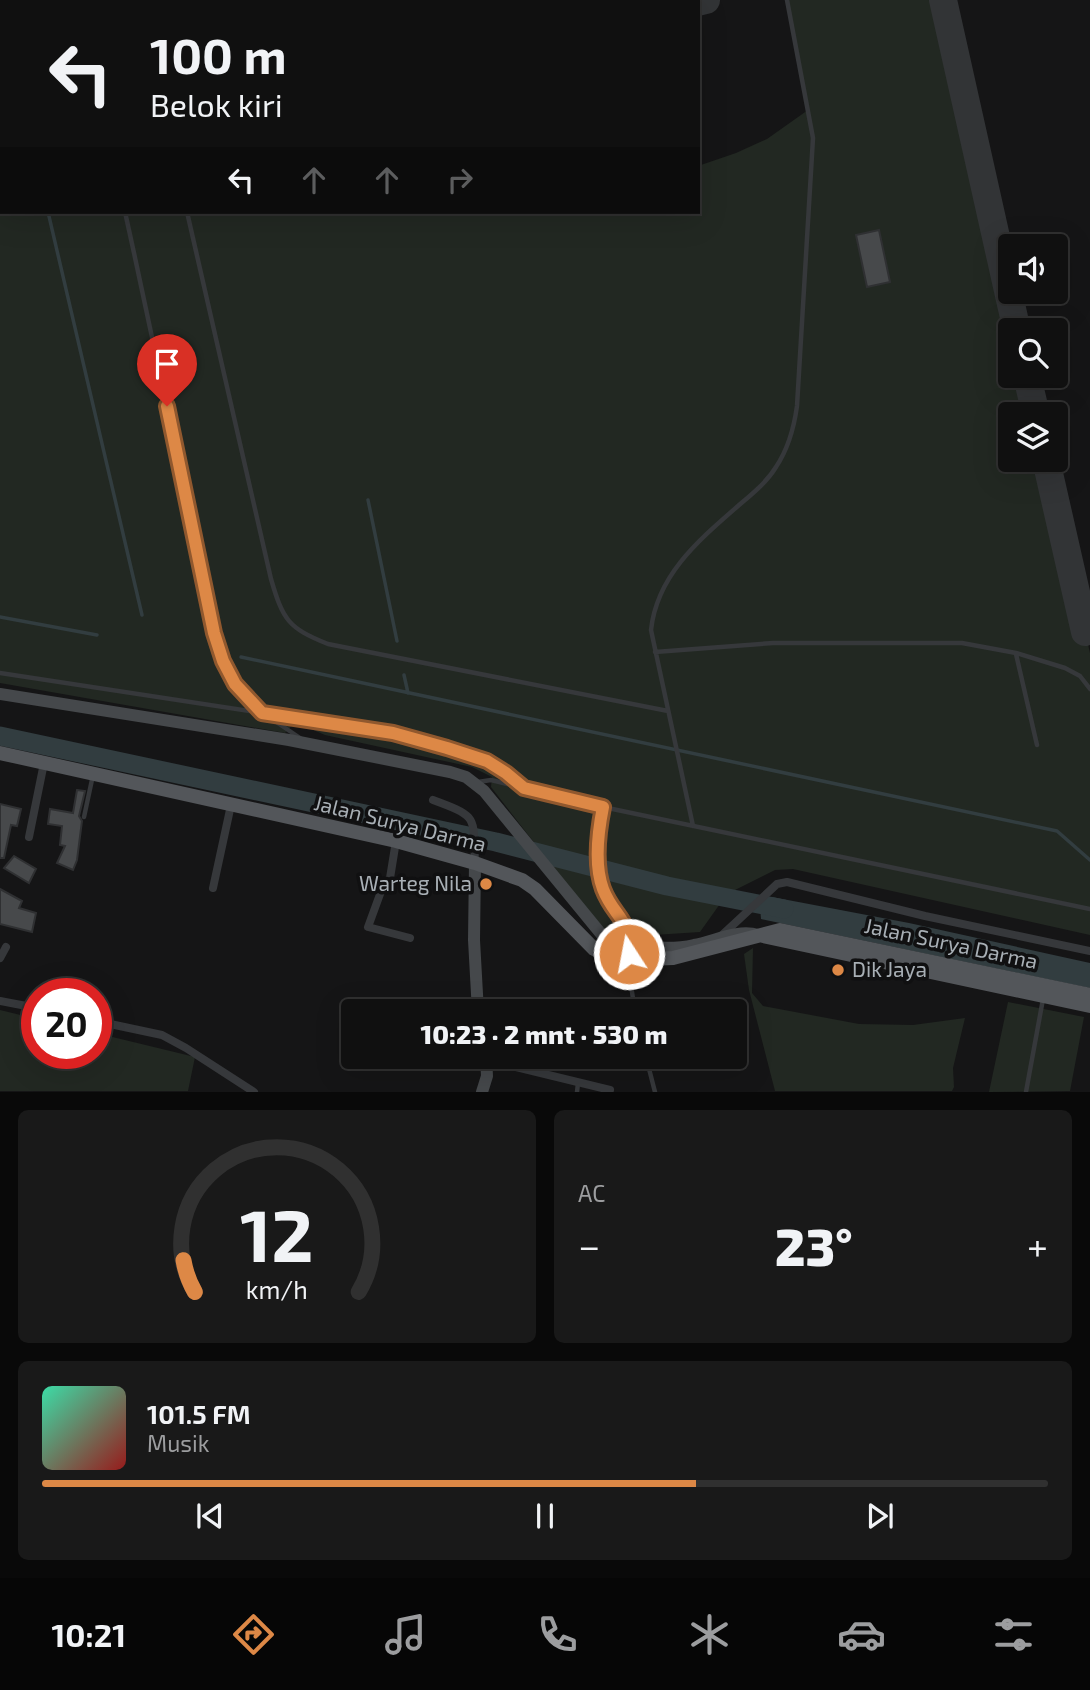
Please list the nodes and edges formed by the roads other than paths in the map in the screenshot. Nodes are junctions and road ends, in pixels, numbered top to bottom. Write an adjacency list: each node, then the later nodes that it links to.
1 (787, 0): 4 (lane)
2 (125, 214): 10 (lane)
3 (187, 214): 9 (lane)
4 (654, 652): 5 (lane); 9 (lane)
5 (1016, 653): 7 (lane); 12 (lane)
6 (0, 673): 10 (lane)
7 (1090, 689)
8 (0, 694): 11 (main road)
9 (668, 711): 22 (lane)
10 (262, 713): 11 (lane); 17 (lane)
11 (306, 743): 16 (main road)
12 (1037, 746)
13 (0, 753): 14 (main road, Jalan Surya Darma)
14 (44, 764): 15 (main road, Jalan Surya Darma); 23 (street)
15 (93, 775): 19 (main road, Jalan Surya Darma); 21 (lane)
16 (475, 783): 17 (lane); 30 (main road)
17 (524, 788): 20 (lane)
18 (433, 800): 25 (street)
19 (230, 805): 24 (main road, Jalan Surya Darma); 26 (street)
20 (603, 807): 22 (lane); 37 (lane, bridge)
21 (84, 817)
22 (693, 826): 27 (lane)
23 (29, 837)
24 (396, 841): 25 (main road, Jalan Surya Darma); 29 (street)
25 (475, 863): 28 (main road, Jalan Surya Darma); 36 (main road)
26 (212, 888)
27 (1090, 909)
28 (762, 936): 30 (main road); 34 (main road, Jalan Surya Darma)
29 (410, 938)
30 (717, 940): 32 (street)
31 (6, 947): 33 (street)
32 (1090, 951)
33 (0, 958)
34 (1044, 990): 35 (main road, Jalan Surya Darma); 40 (main road, Jalan Surya Darma); 50 (lane)
35 (1090, 995)
36 (477, 999)
37 (633, 999)
38 (0, 1001): 39 (street)
39 (21, 1005)
40 (1090, 1006)
41 (112, 1024): 47 (street)
42 (486, 1069): 48 (main road)
43 (519, 1069): 45 (street)
44 (649, 1069): 49 (lane)
45 (578, 1087): 46 (street)
46 (610, 1090)
47 (254, 1091)
48 (482, 1091)
49 (655, 1091)
50 (1026, 1091)

